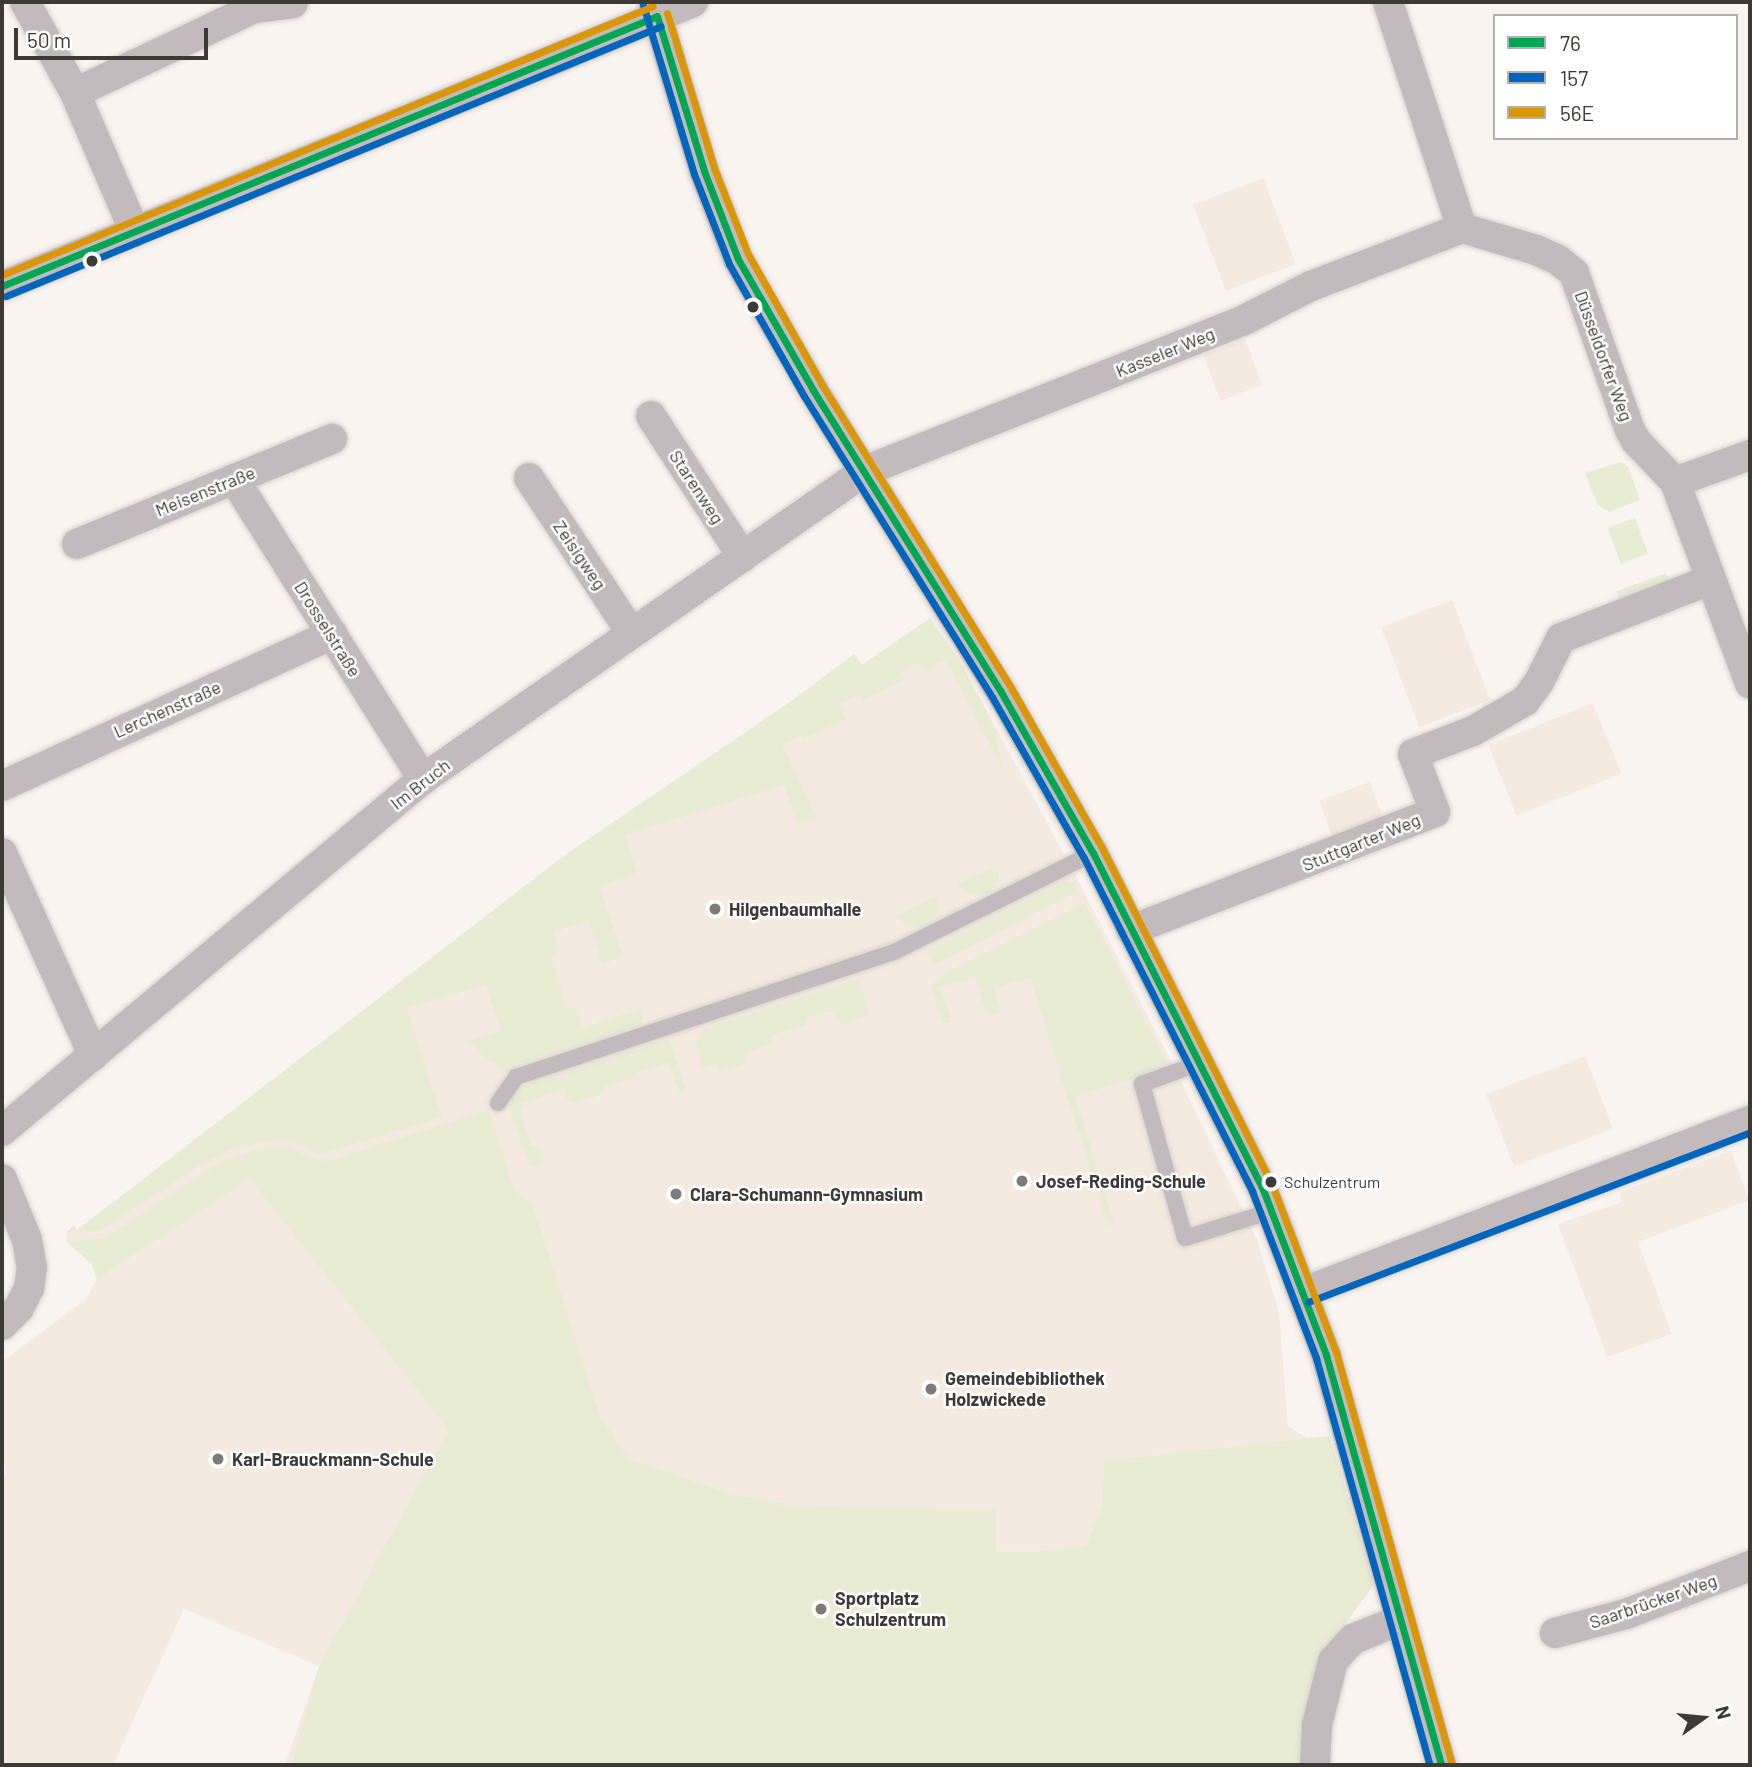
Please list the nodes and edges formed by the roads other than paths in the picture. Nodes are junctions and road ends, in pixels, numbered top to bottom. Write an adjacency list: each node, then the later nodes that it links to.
1 (25, 2): 6 (street)
2 (693, 2): 5 (street)
3 (1388, 2): 7 (street)
4 (293, 3): 6 (street)
5 (655, 9): 8 (street); 13 (street)
6 (75, 93): 8 (street)
7 (1462, 228): 13 (street, Kasseler Weg); 16 (street, Düsseldorfer Weg)
8 (135, 232): 9 (street)
9 (2, 286)
10 (651, 416): 18 (street, Starenweg)
11 (332, 439): 15 (street, Meisenstraße)
12 (1750, 455): 16 (street)
13 (865, 471): 18 (street, Im Bruch); 26 (street)
14 (529, 478): 20 (street, Zeisigweg)
15 (234, 479): 17 (street, Meisenstraße); 21 (street, Drosselstraße)
16 (1675, 482): 19 (street, Düsseldorfer Weg)
17 (77, 544)
18 (743, 557): 20 (street, Im Bruch)
19 (1710, 580): 22 (street, Düsseldorfer Weg); 27 (street, Stuttgarter Weg)
20 (631, 632): 23 (street, Im Bruch)
21 (333, 634): 23 (street, Drosselstraße); 24 (street, Lerchenstraße)
22 (1750, 684)
23 (423, 779): 28 (street, Im Bruch)
24 (2, 786)
25 (2, 853): 28 (street)
26 (1093, 853): 27 (street); 30 (lane)
27 (1131, 930): 29 (street)
28 (93, 1055): 32 (street, Im Bruch)
29 (1200, 1063): 34 (street); 34 (lane)
30 (498, 1103)
31 (1748, 1130): 35 (street)
32 (2, 1131)
33 (2, 1179): 36 (street)
34 (1272, 1211): 35 (street)
35 (1304, 1292): 38 (street)
36 (2, 1325)
37 (1750, 1566): 39 (street, Saarbrücker Weg)
38 (1400, 1620): 40 (street); 41 (street)
39 (1555, 1633)
40 (1315, 1765)
41 (1441, 1765)

